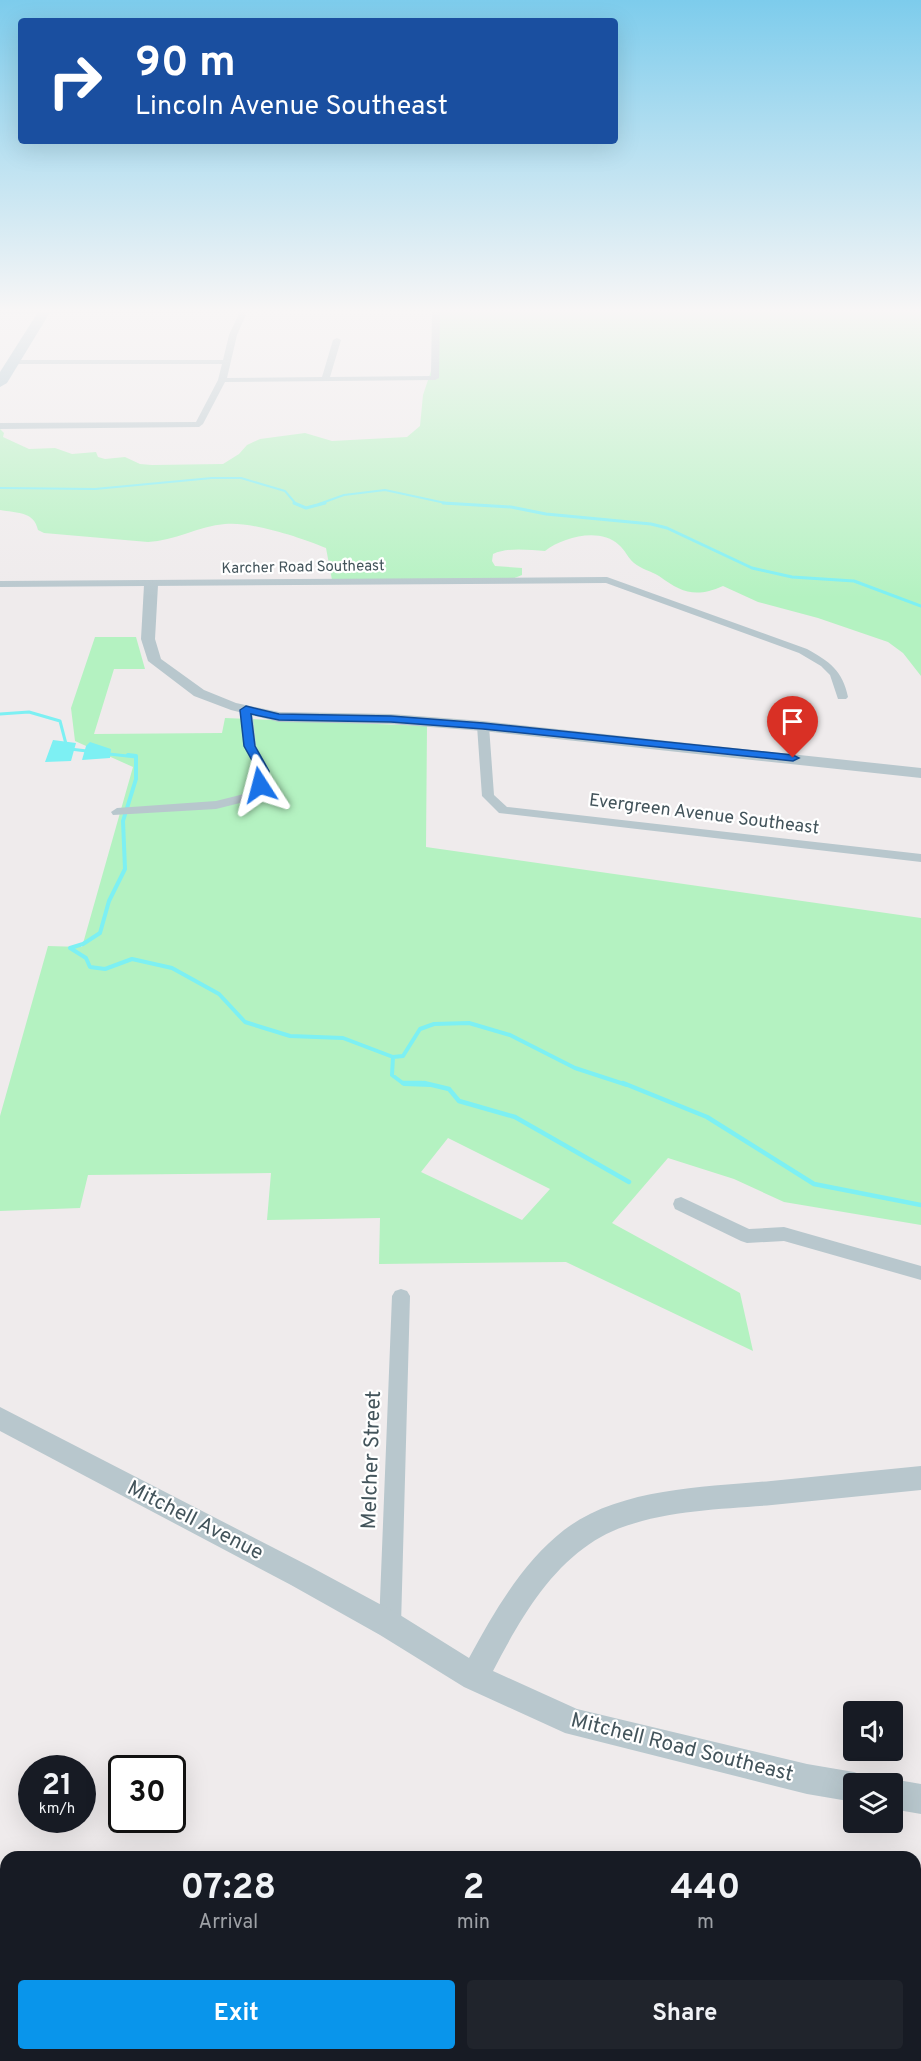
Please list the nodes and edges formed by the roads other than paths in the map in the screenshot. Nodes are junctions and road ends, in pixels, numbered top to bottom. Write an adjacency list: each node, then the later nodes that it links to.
1 (209, 405): 2 (street)
2 (0, 426)
3 (0, 584): 4 (street, Karcher Road Southeast)
4 (151, 585): 5 (street, Karcher Road Southeast); 6 (street)
5 (842, 697)
6 (246, 710): 7 (street); 9 (street)
7 (483, 726): 8 (street); 10 (street, Evergreen Avenue Southeast)
8 (921, 773)
9 (117, 812)
10 (921, 858)
11 (681, 1204): 12 (street)
12 (921, 1274)
13 (402, 1296): 16 (street, Melcher Street)
14 (0, 1418): 16 (street, Mitchell Avenue)
15 (921, 1478): 17 (street)
16 (390, 1625): 17 (street, Mitchell Road Southeast)
17 (474, 1677): 18 (street, Mitchell Road Southeast)
18 (843, 1785)
19 (903, 1796): 20 (street)
20 (921, 1799)

